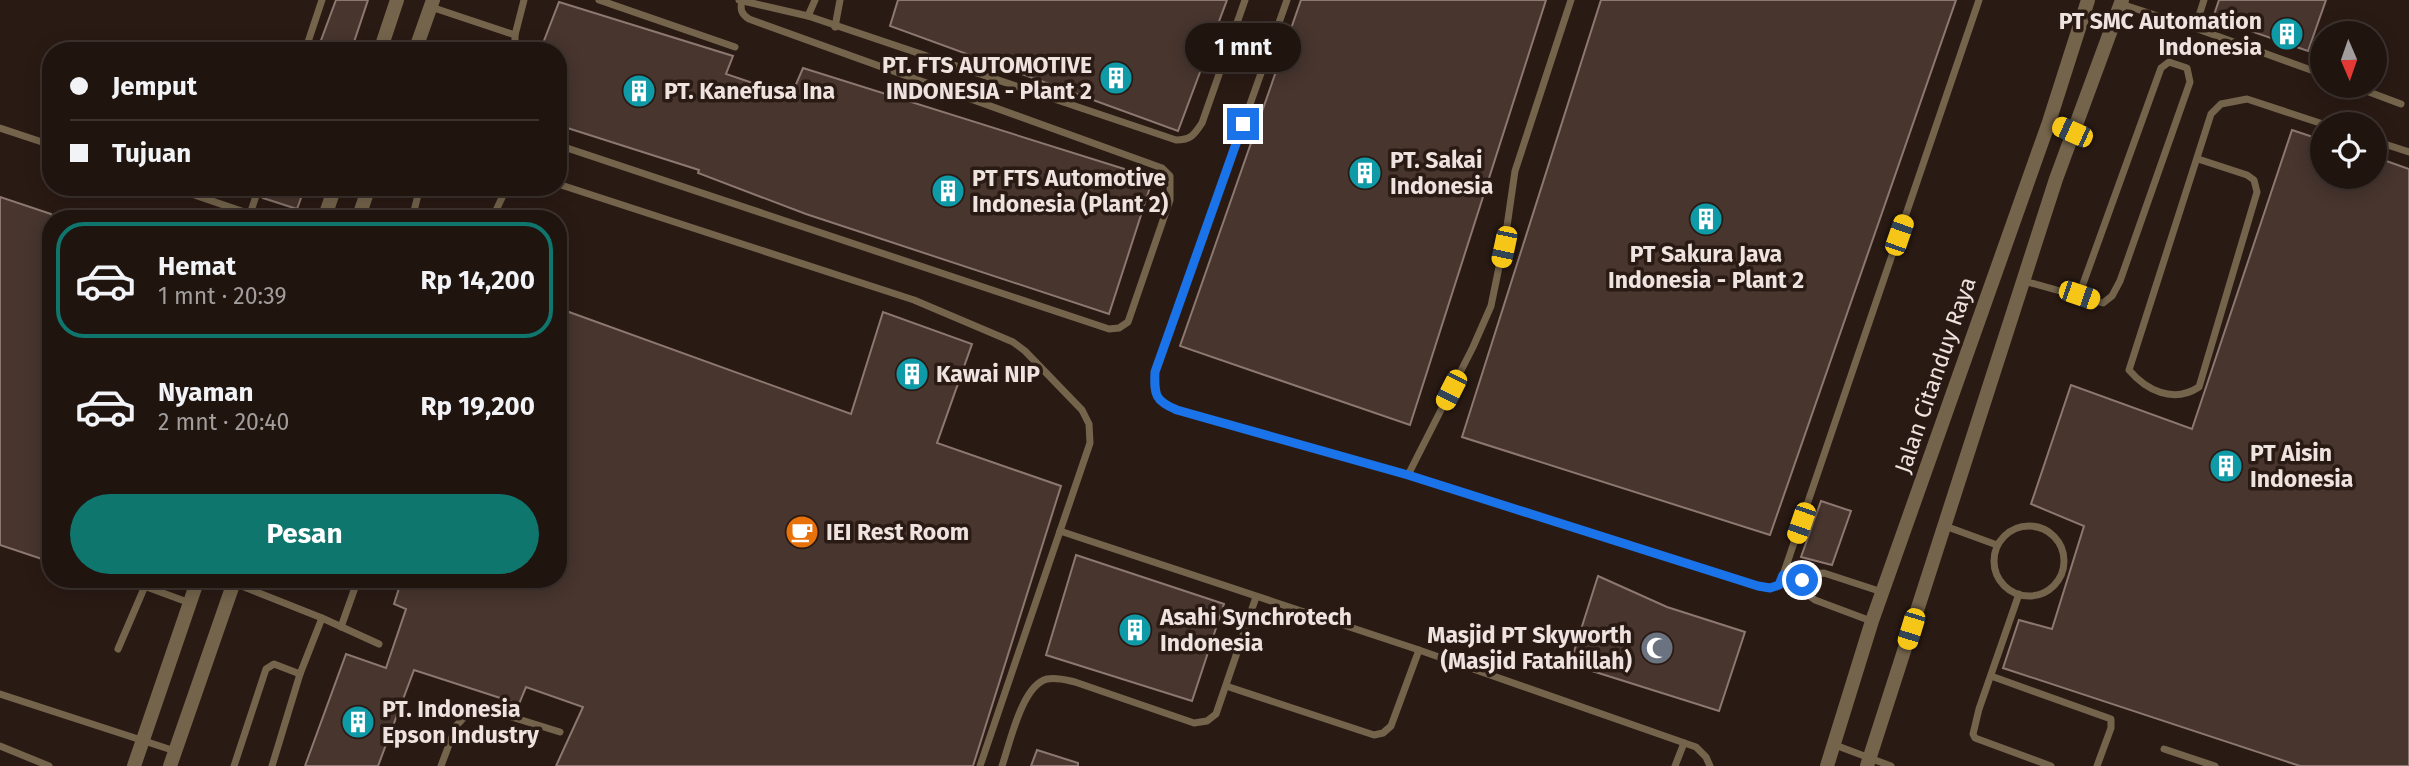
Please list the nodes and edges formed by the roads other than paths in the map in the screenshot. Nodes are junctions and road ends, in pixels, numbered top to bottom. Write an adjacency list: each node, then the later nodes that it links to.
1 (322, 0): 20 (lane)
2 (397, 0): 21 (street)
3 (524, 0): 19 (lane)
4 (599, 0): 24 (lane)
5 (740, 0): 16 (lane); 34 (lane)
6 (815, 0): 16 (lane)
7 (840, 0): 17 (lane)
8 (1245, 0): 17 (lane)
9 (1287, 0): 42 (lane)
10 (1571, 0): 42 (lane)
11 (1979, 0): 46 (lane)
12 (2088, 0): 29 (street, Jalan Citanduy Raya)
13 (2204, 0): 18 (lane)
14 (2122, 2): 18 (lane); 31 (street)
15 (431, 3): 19 (lane); 22 (street)
16 (808, 16): 17 (lane)
17 (835, 27)
18 (2195, 28): 25 (lane)
19 (515, 35): 23 (lane)
20 (308, 42)
21 (383, 42)
22 (418, 42)
23 (515, 42)
24 (735, 47)
25 (2310, 70)
26 (2385, 98): 27 (lane)
27 (2401, 104)
28 (2310, 120): 36 (lane)
29 (2049, 121): 31 (street); 54 (street, Jalan Citanduy Raya)
30 (0, 128): 32 (lane)
31 (2072, 132): 40 (street)
32 (42, 142)
33 (2387, 145): 35 (lane)
34 (567, 148)
35 (2409, 152)
36 (2198, 159): 36 (lane)
37 (567, 187): 44 (lane)
38 (197, 196): 39 (lane)
39 (238, 210)
40 (2024, 281): 41 (lane); 43 (street)
41 (2079, 295): 41 (lane)
42 (1408, 475): 46 (lane)
43 (1944, 526): 45 (lane); 75 (street)
44 (1060, 531): 56 (lane); 82 (lane)
45 (1997, 545): 55 (lane); 55 (lane)
46 (1783, 575): 47 (lane)
47 (1802, 580): 54 (lane); 59 (lane)
48 (144, 588): 62 (lane)
49 (150, 588): 57 (lane)
50 (195, 588): 57 (street)
51 (232, 588): 74 (street)
52 (251, 588): 58 (lane)
53 (355, 588): 60 (lane)
54 (1882, 592): 59 (street, Jalan Citanduy Raya)
55 (2019, 594): 65 (lane)
56 (1256, 597): 63 (lane); 66 (lane)
57 (190, 603): 69 (street)
58 (323, 618): 60 (lane); 64 (lane)
59 (1872, 621): 71 (street, Jalan Citanduy Raya)
60 (341, 627): 61 (lane)
61 (379, 644)
62 (118, 649)
63 (1419, 650): 66 (lane); 70 (lane)
64 (300, 674): 79 (lane); 80 (lane)
65 (1991, 676): 88 (lane); 89 (lane)
66 (1226, 686): 83 (lane)
67 (0, 694): 69 (lane)
68 (560, 732): 81 (lane)
69 (143, 742): 74 (lane); 77 (street)
70 (1684, 743): 84 (lane); 85 (lane)
71 (1835, 745): 75 (lane); 86 (street, Jalan Citanduy Raya)
72 (0, 746): 76 (lane)
73 (2164, 749): 90 (lane)
74 (175, 751): 78 (street)
75 (1869, 762): 87 (lane)
76 (48, 766)
77 (134, 766)
78 (170, 766)
79 (234, 766)
80 (272, 766)
81 (441, 766)
82 (980, 766)
83 (1002, 766)
84 (1675, 766)
85 (1710, 766)
86 (1827, 766)
87 (1891, 766)
88 (2051, 766)
89 (2096, 766)
90 (2215, 766)

